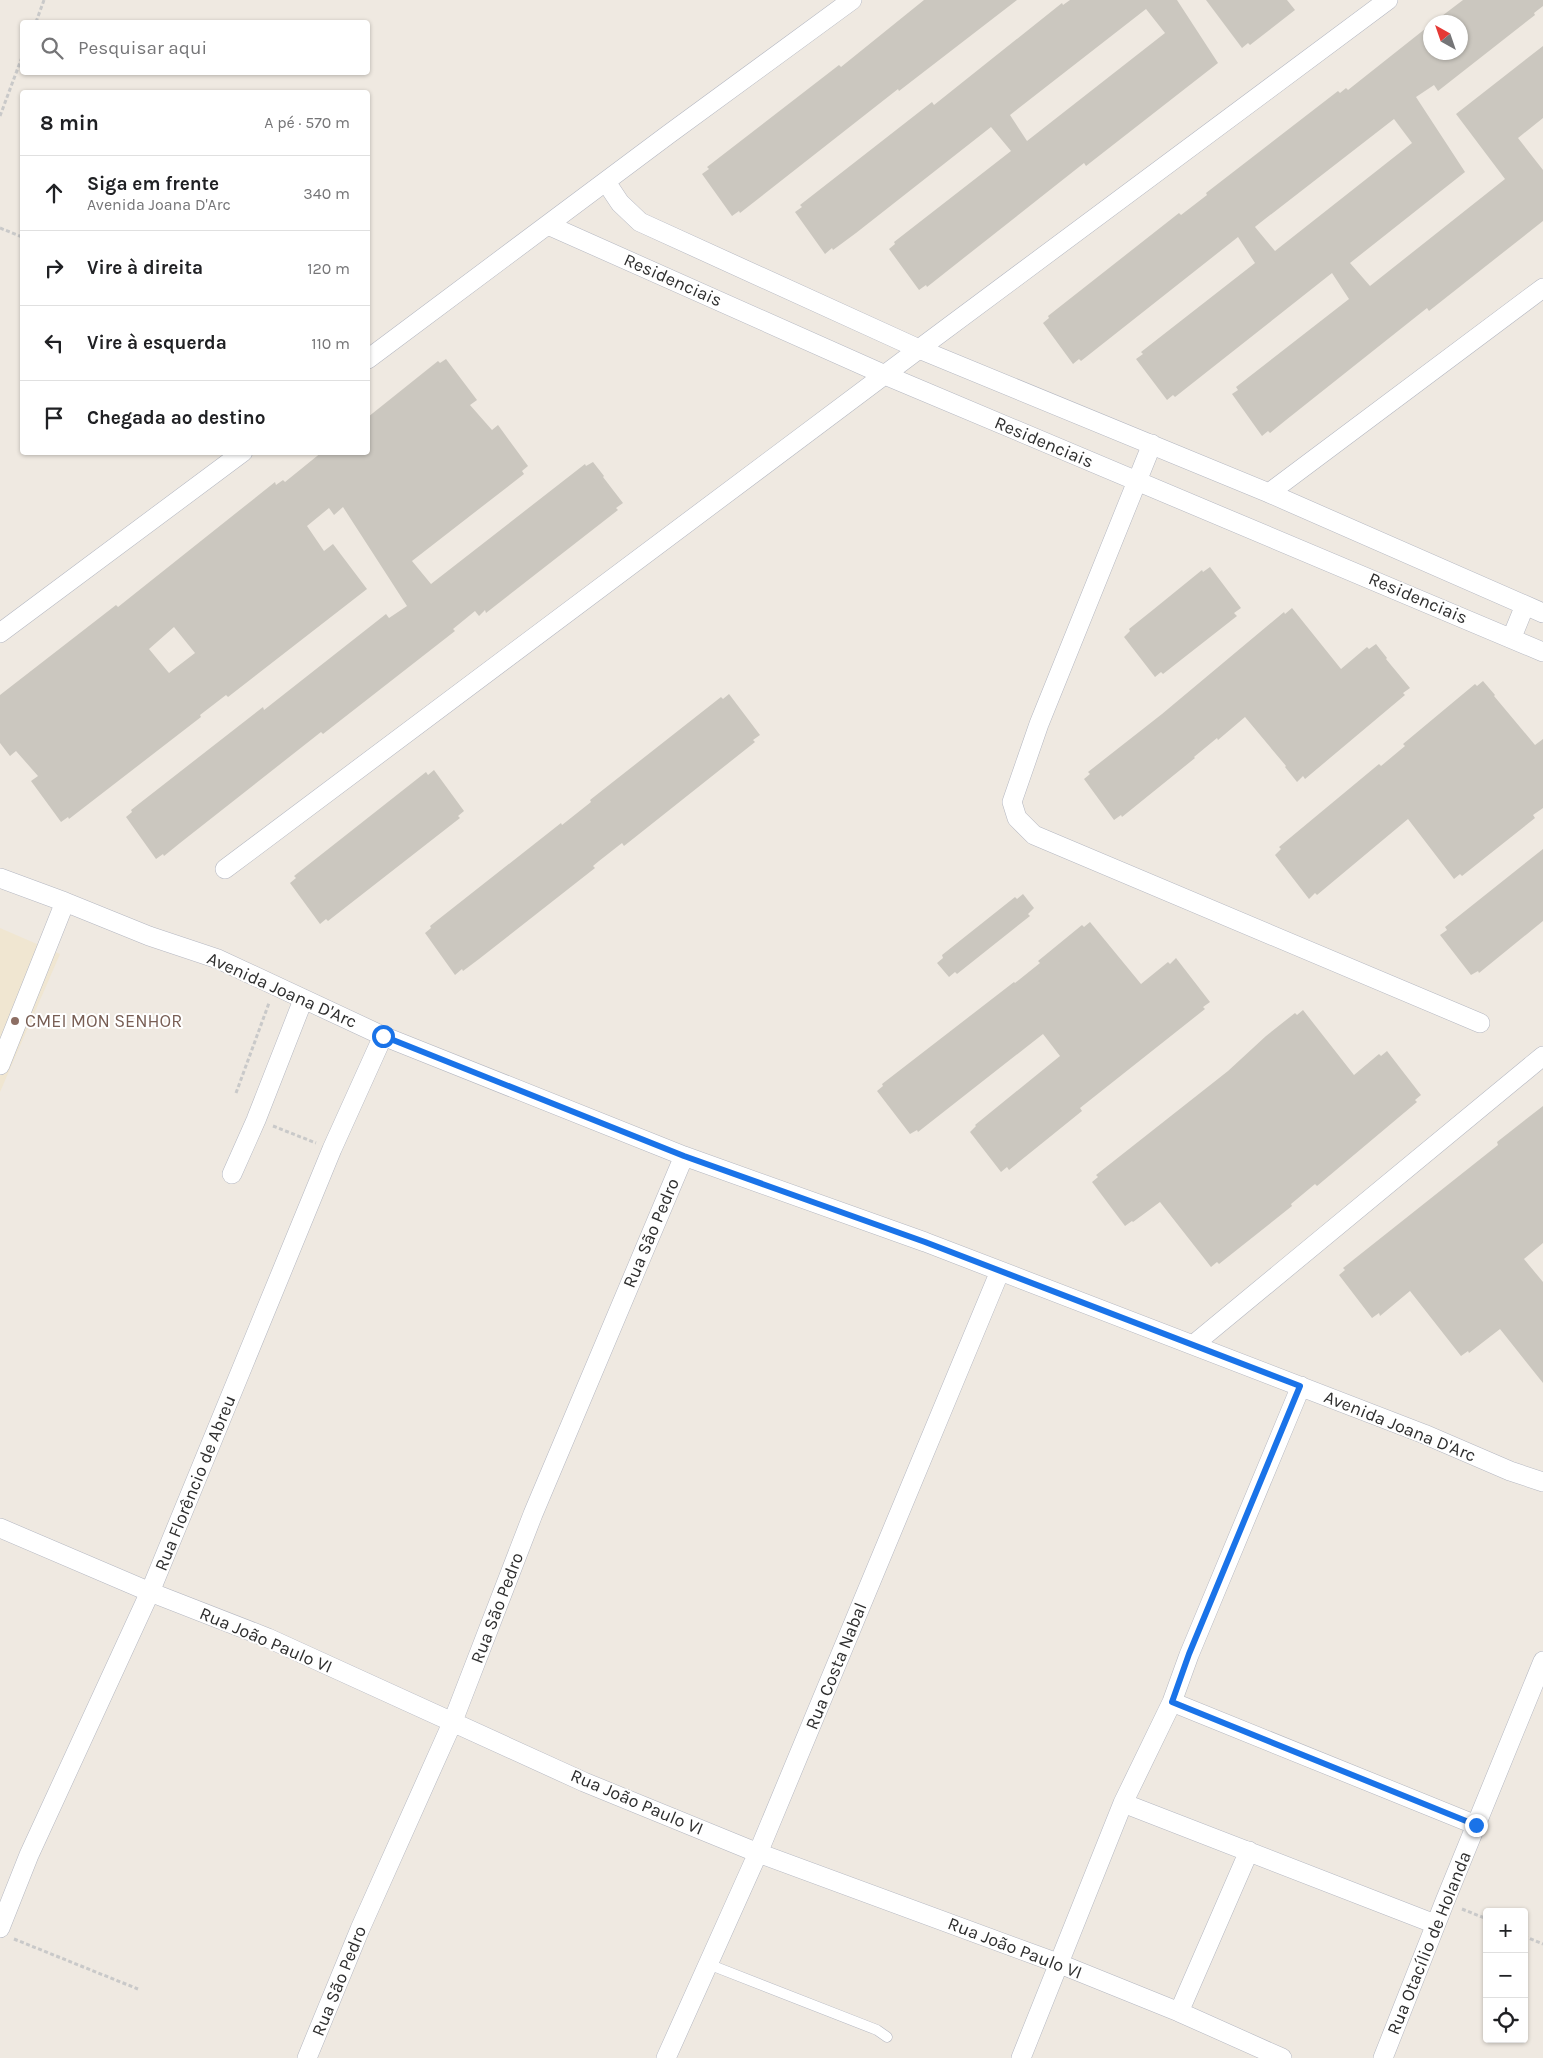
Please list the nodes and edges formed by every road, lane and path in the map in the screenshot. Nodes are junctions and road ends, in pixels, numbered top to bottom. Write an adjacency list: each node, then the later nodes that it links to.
1 (44, 0): 4 (path)
2 (852, 0): 7 (street)
3 (1388, 0): 12 (street)
4 (37, 20)
5 (20, 62): 6 (path)
6 (0, 116)
7 (606, 182): 8 (street); 12 (street, Residenciais)
8 (548, 225): 13 (street); 14 (street, Residenciais)
9 (0, 228): 10 (path)
10 (20, 236)
11 (1543, 288): 18 (street)
12 (919, 349): 14 (street); 15 (street, Residenciais)
13 (370, 358)
14 (885, 375): 17 (street, Residenciais); 24 (street)
15 (1152, 444): 17 (street); 18 (street, Residenciais)
16 (239, 455): 21 (street)
17 (1137, 480): 22 (street, Residenciais); 29 (street)
18 (1269, 493): 19 (street, Residenciais)
19 (1525, 605): 20 (street, Residenciais); 22 (street)
20 (1543, 613)
21 (0, 633)
22 (1512, 637): 23 (street, Residenciais)
23 (1543, 652)
24 (225, 869)
25 (0, 878): 26 (street, Avenida Joana D'Arc)
26 (66, 902): 27 (street, Avenida Joana D'Arc); 32 (street)
27 (275, 986): 28 (street, Avenida Joana D'Arc); 33 (path)
28 (303, 1000): 30 (street, Avenida Joana D'Arc); 34 (street)
29 (1480, 1023)
30 (383, 1036): 35 (street, Rua Florêncio de Abreu); 36 (street, Avenida Joana D'Arc)
31 (1543, 1056): 39 (street)
32 (0, 1064)
33 (236, 1093)
34 (256, 1120): 35 (path); 37 (street)
35 (332, 1149): 43 (street, Rua Florêncio de Abreu)
36 (684, 1156): 38 (street, Avenida Joana D'Arc); 46 (street, Rua São Pedro)
37 (232, 1174)
38 (1000, 1271): 39 (street, Avenida Joana D'Arc); 50 (street, Rua Costa Nabal)
39 (1193, 1344): 40 (street, Avenida Joana D'Arc)
40 (1300, 1386): 41 (street, Avenida Joana D'Arc); 45 (street)
41 (1540, 1477)
42 (0, 1528): 43 (street, Rua João Paulo VI)
43 (150, 1592): 46 (street, Rua João Paulo VI); 54 (street, Rua Florêncio de Abreu)
44 (1543, 1662): 48 (street, Rua Otacílio de Holanda)
45 (1172, 1702): 47 (street); 48 (street)
46 (453, 1721): 50 (street, Rua João Paulo VI); 62 (street, Rua São Pedro)
47 (1123, 1803): 49 (street); 58 (street)
48 (1476, 1825): 51 (street, Rua Otacílio de Holanda)
49 (1249, 1851): 53 (street); 60 (street)
50 (758, 1853): 57 (street, Rua Costa Nabal); 58 (street, Rua João Paulo VI)
51 (1444, 1901): 52 (path); 53 (street, Rua Otacílio de Holanda)
52 (1483, 1917)
53 (1435, 1924): 66 (street, Rua Otacílio de Holanda)
54 (5, 1932): 59 (path)
55 (1528, 1938): 56 (path)
56 (1543, 1944)
57 (708, 1964): 61 (lane); 63 (street, Rua Costa Nabal)
58 (1060, 1964): 60 (street, Rua João Paulo VI); 64 (street)
59 (138, 1989)
60 (1179, 2012): 65 (street, Rua João Paulo VI)
61 (887, 2037)
62 (307, 2058)
63 (666, 2058)
64 (1021, 2058)
65 (1282, 2058)
66 (1383, 2058)

